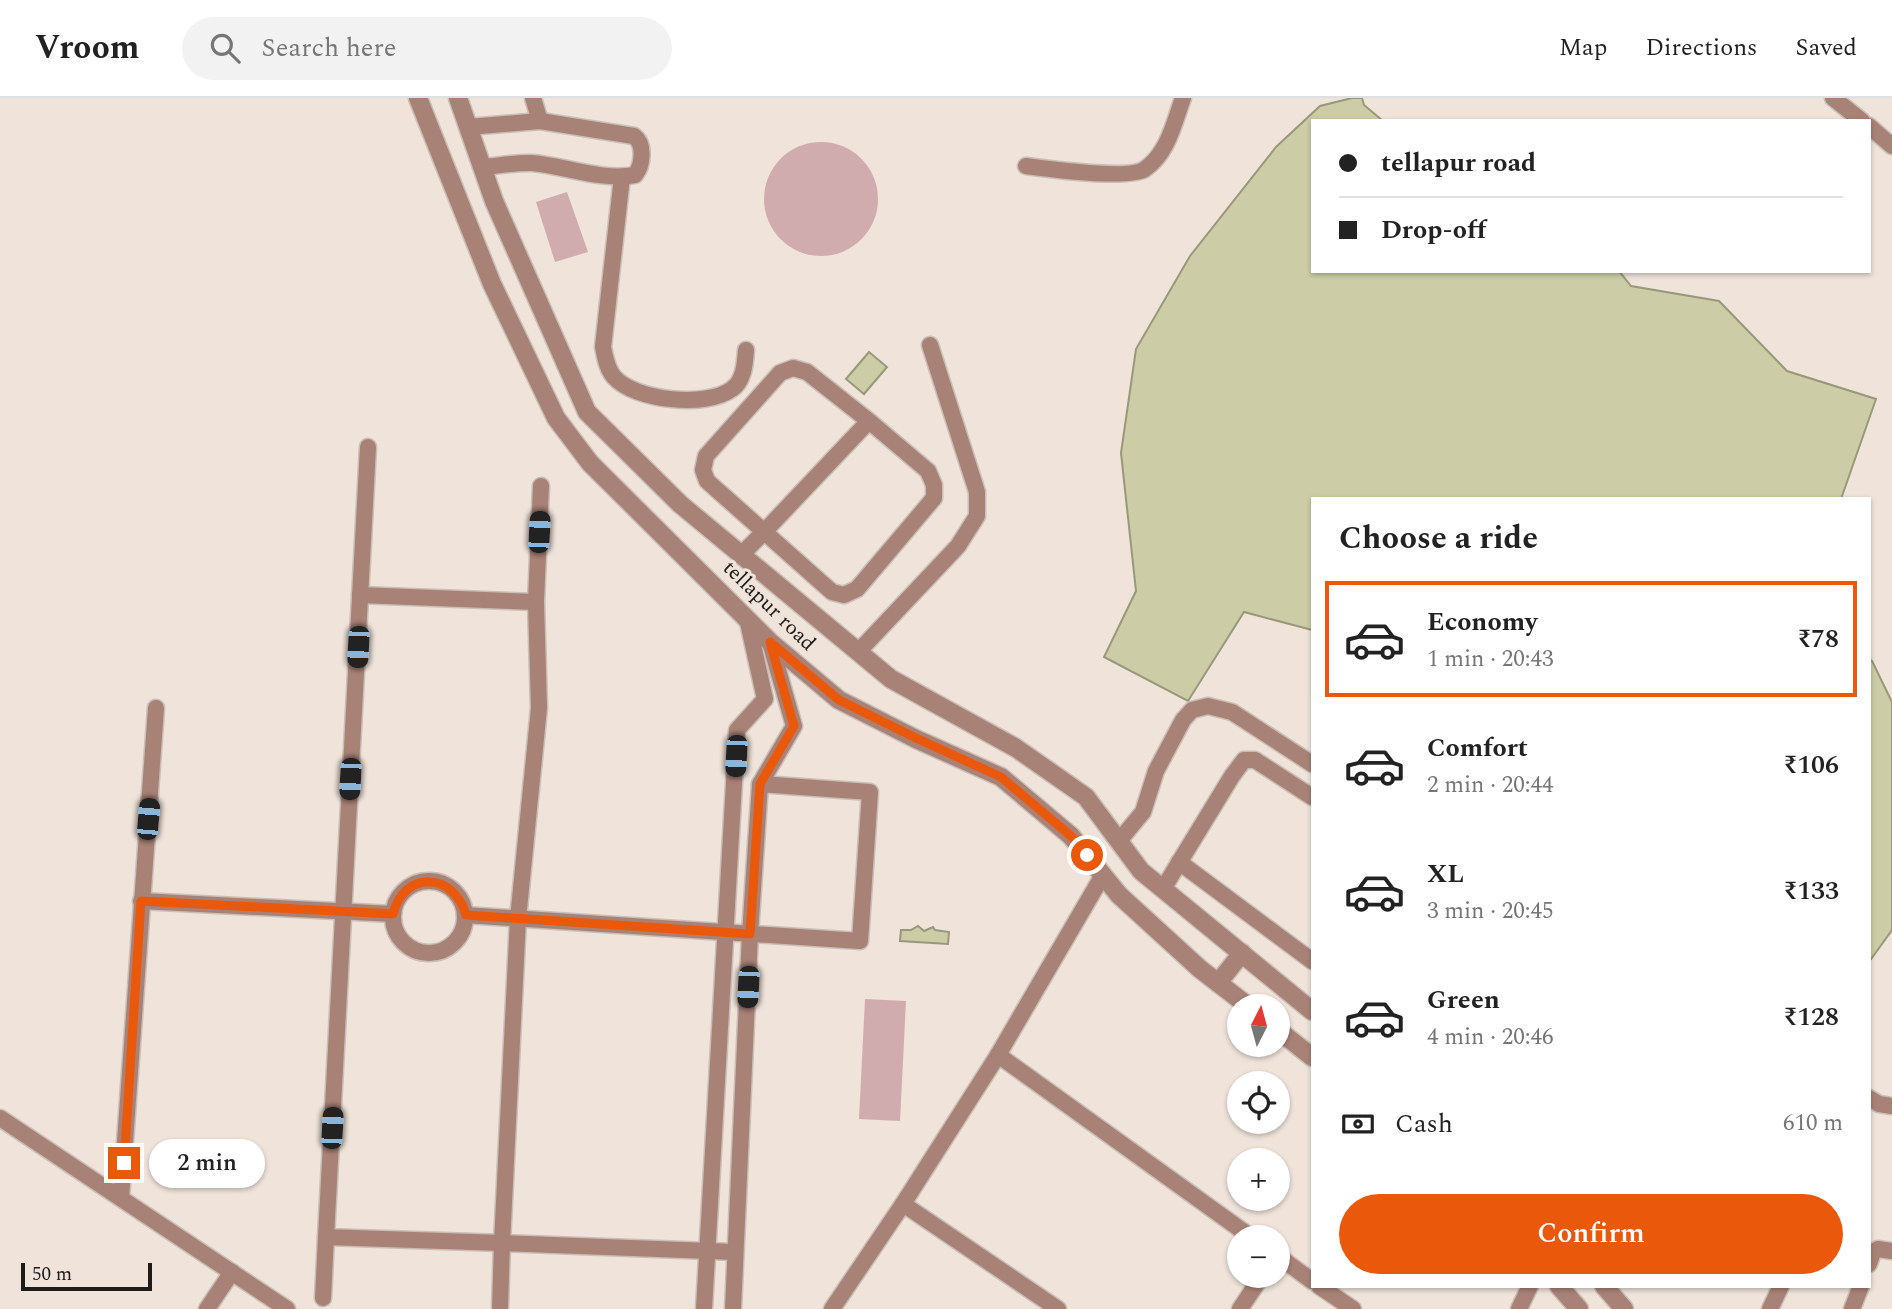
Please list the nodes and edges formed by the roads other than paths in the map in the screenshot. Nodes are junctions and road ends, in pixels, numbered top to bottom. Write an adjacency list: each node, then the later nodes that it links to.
1 (418, 98): 23 (street, tellapur road)
2 (457, 98): 8 (street)
3 (533, 98): 7 (street)
4 (1182, 98): 11 (street)
5 (1833, 98): 6 (street)
6 (1859, 119)
7 (540, 121): 8 (street); 13 (street)
8 (468, 127): 12 (street)
9 (1871, 128): 10 (street)
10 (1892, 146)
11 (1026, 166)
12 (482, 167): 13 (street); 20 (street)
13 (622, 177): 15 (street)
14 (930, 345): 25 (street)
15 (746, 350)
16 (869, 421): 19 (street); 19 (street); 19 (street)
17 (368, 447): 21 (street)
18 (541, 486): 22 (street)
19 (763, 533): 20 (street)
20 (741, 555): 25 (street)
21 (360, 594): 22 (street); 35 (street)
22 (536, 603): 38 (street)
23 (747, 618): 24 (street, tellapur road); 39 (street)
24 (770, 642): 28 (street); 32 (street, tellapur road)
25 (858, 652): 30 (street)
26 (156, 708): 34 (street)
27 (1311, 763): 30 (street)
28 (760, 784): 40 (street); 40 (street)
29 (1311, 796): 31 (street)
30 (1119, 841): 33 (street)
31 (1179, 862): 33 (street); 42 (street)
32 (1102, 875): 43 (street, tellapur road); 47 (street)
33 (1163, 889): 41 (street)
34 (141, 901): 35 (street); 52 (street)
35 (343, 911): 36 (street); 55 (street)
36 (393, 914): 37 (street); 37 (street)
37 (466, 915): 38 (street)
38 (518, 919): 39 (street); 56 (street)
39 (727, 934): 40 (street); 57 (street)
40 (750, 934): 59 (street)
41 (1242, 953): 43 (street); 45 (street)
42 (1311, 960)
43 (1218, 983): 44 (street, tellapur road)
44 (1232, 994)
45 (1311, 1009)
46 (1290, 1040): 48 (street)
47 (998, 1055): 53 (street); 54 (street)
48 (1311, 1056)
49 (1871, 1099): 50 (street)
50 (1892, 1106)
51 (0, 1118): 52 (street)
52 (121, 1198): 62 (street)
53 (903, 1204): 72 (street); 78 (street)
54 (1234, 1225)
55 (326, 1237): 56 (street); 71 (street)
56 (502, 1243): 57 (street); 75 (street)
57 (706, 1250): 59 (street); 76 (street)
58 (1892, 1251): 60 (street)
59 (736, 1252): 77 (street)
60 (1871, 1258)
61 (1290, 1265): 63 (street)
62 (232, 1272): 73 (street); 74 (street)
63 (1311, 1280)
64 (1254, 1288): 80 (street)
65 (1322, 1288): 81 (street)
66 (1529, 1288): 82 (street)
67 (1561, 1288): 83 (street)
68 (1606, 1288): 84 (street)
69 (1780, 1288): 85 (street)
70 (1860, 1288): 86 (street)
71 (323, 1298)
72 (1039, 1304): 79 (street)
73 (207, 1309)
74 (287, 1309)
75 (500, 1309)
76 (704, 1309)
77 (733, 1309)
78 (832, 1309)
79 (1058, 1309)
80 (1240, 1309)
81 (1353, 1309)
82 (1519, 1309)
83 (1579, 1309)
84 (1624, 1309)
85 (1770, 1309)
86 (1852, 1309)

